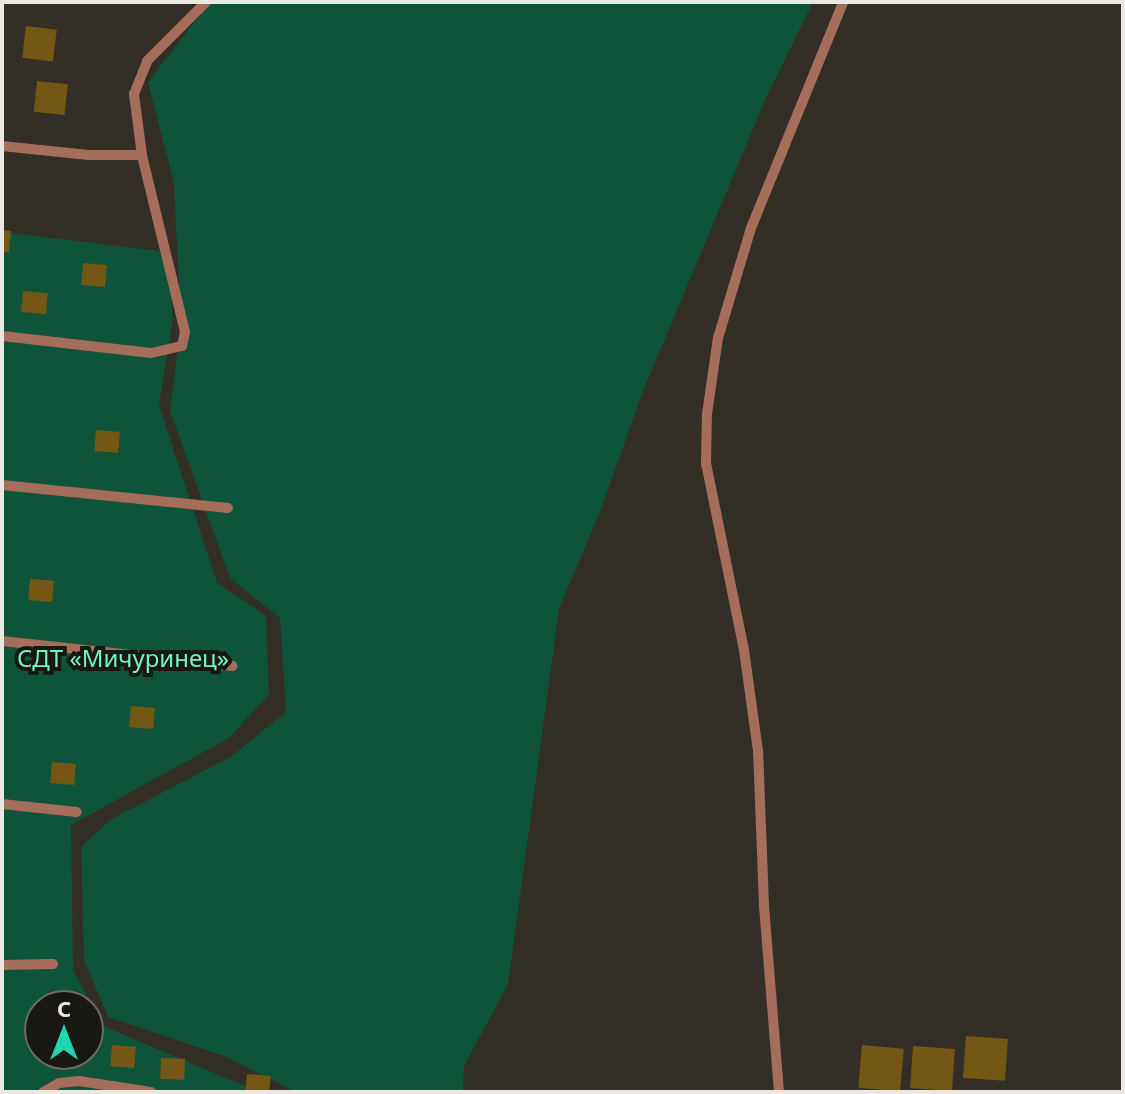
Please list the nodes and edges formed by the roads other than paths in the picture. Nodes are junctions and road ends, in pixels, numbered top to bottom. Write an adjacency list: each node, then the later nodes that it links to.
1 (206, 2): 4 (lane)
2 (843, 2): 16 (lane)
3 (2, 146): 4 (lane)
4 (142, 155): 5 (lane)
5 (2, 336)
6 (2, 485): 7 (lane)
7 (228, 508)
8 (2, 641): 9 (lane)
9 (233, 666)
10 (2, 804): 11 (lane)
11 (77, 812)
12 (53, 964): 13 (lane)
13 (2, 965)
14 (43, 1092): 15 (lane)
15 (151, 1092)
16 (779, 1092)

